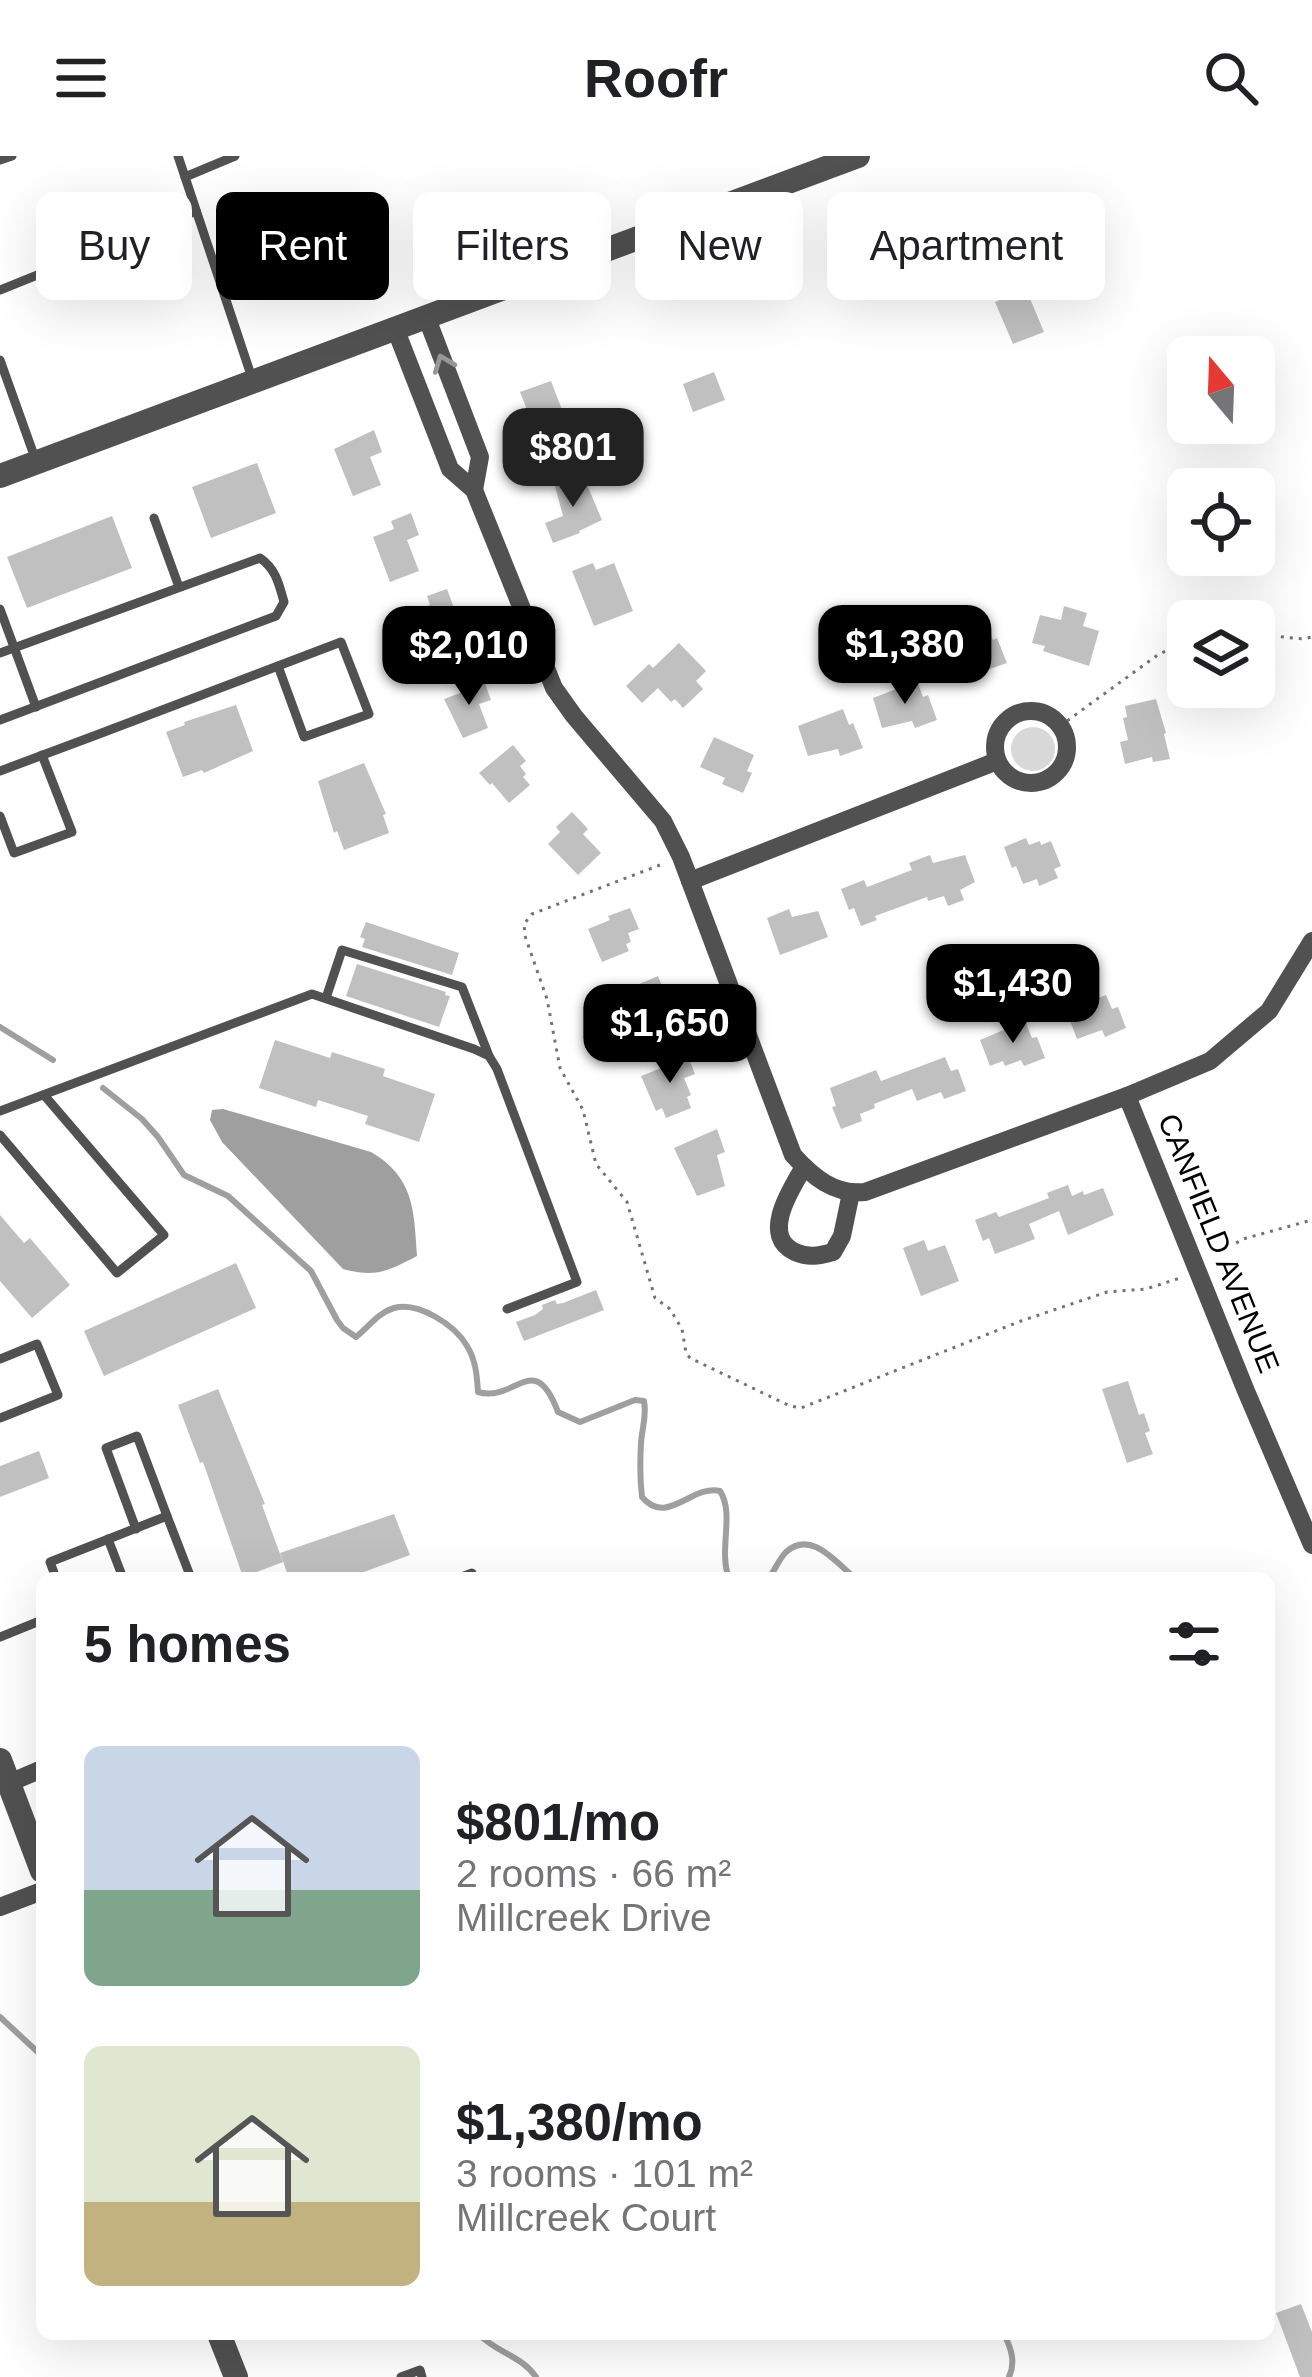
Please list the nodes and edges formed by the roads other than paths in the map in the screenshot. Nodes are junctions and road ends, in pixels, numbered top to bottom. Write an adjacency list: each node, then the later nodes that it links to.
1 (12, 156): 5 (lane)
2 (178, 156): 6 (lane)
3 (236, 156): 6 (lane)
4 (858, 156): 9 (street)
5 (0, 160)
6 (185, 177): 7 (lane)
7 (196, 211): 8 (lane); 12 (lane)
8 (0, 290)
9 (426, 316): 10 (street); 15 (street, one-way to 9)
10 (395, 328): 12 (street); 15 (street)
11 (0, 361): 13 (lane)
12 (253, 381): 13 (street)
13 (36, 463): 14 (street)
14 (0, 476)
15 (474, 490): 28 (street)
16 (154, 518): 17 (lane)
17 (179, 587): 19 (lane); 22 (lane)
18 (0, 609): 19 (lane)
19 (13, 648): 20 (lane); 22 (lane)
20 (0, 653)
21 (278, 666): 21 (lane); 24 (lane)
22 (36, 707): 23 (lane)
23 (0, 721)
24 (42, 755): 26 (lane); 27 (lane)
25 (997, 761): 25 (street); 28 (street)
26 (0, 771)
27 (0, 816)
28 (690, 881): 36 (street)
29 (1312, 941): 33 (street)
30 (326, 998): 31 (lane); 31 (lane); 32 (lane)
31 (489, 1055): 38 (lane)
32 (44, 1095): 34 (lane); 35 (lane)
33 (1127, 1096): 37 (street); 44 (street, CANFIELD AVENUE)
34 (0, 1111)
35 (0, 1135)
36 (804, 1166): 37 (street); 37 (street)
37 (851, 1193)
38 (507, 1309)
39 (0, 1359): 40 (lane)
40 (0, 1418)
41 (167, 1516): 42 (lane); 42 (lane); 47 (lane)
42 (136, 1529): 43 (lane)
43 (108, 1539): 45 (lane); 46 (lane)
44 (1312, 1545)
45 (54, 1572)
46 (121, 1572)
47 (189, 1572)
48 (36, 1622): 49 (lane)
49 (0, 1636)
50 (36, 1769): 51 (street)
51 (4, 1771): 52 (street)
52 (36, 1855)
53 (36, 1893): 54 (street)
54 (0, 1906)
55 (221, 2340): 56 (street)
56 (236, 2377)
57 (401, 2377): 58 (lane)
58 (422, 2377)

